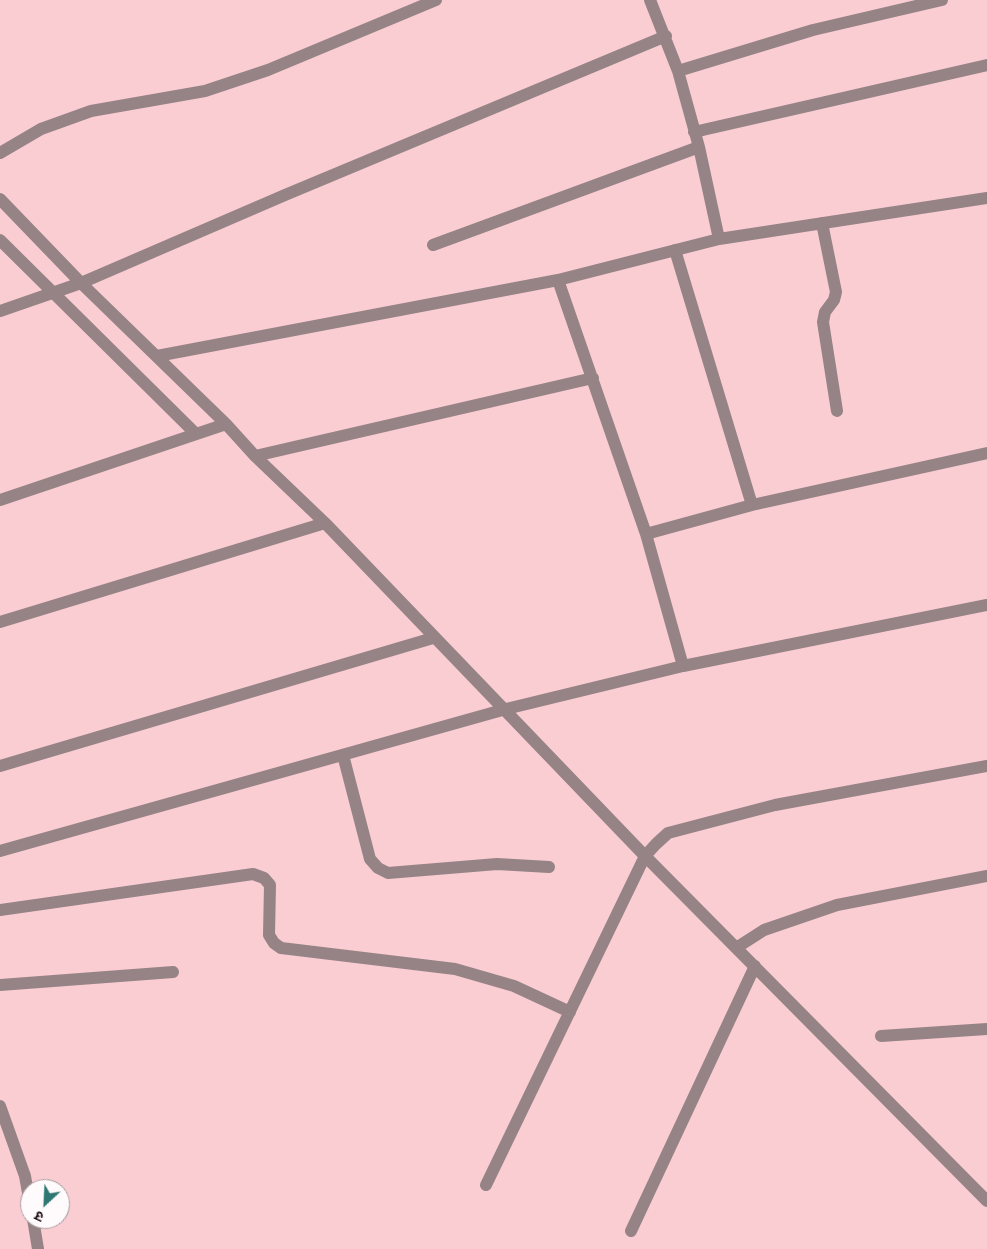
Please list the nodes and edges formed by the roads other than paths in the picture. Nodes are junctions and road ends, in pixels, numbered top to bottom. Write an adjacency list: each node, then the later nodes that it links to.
1 (436, 0): 9 (street)
2 (650, 0): 4 (street)
3 (942, 0): 6 (street)
4 (666, 36): 6 (street); 18 (street)
5 (987, 65): 7 (street)
6 (678, 71): 7 (street)
7 (694, 132): 8 (street)
8 (699, 147): 13 (street); 15 (street)
9 (0, 153)
10 (0, 198): 18 (street)
11 (987, 198): 12 (street)
12 (822, 223): 13 (street); 23 (street)
13 (719, 238): 16 (street)
14 (0, 240): 19 (street)
15 (433, 246)
16 (675, 250): 17 (street); 29 (street)
17 (558, 280): 21 (street); 22 (street)
18 (81, 283): 19 (street); 21 (street)
19 (52, 293): 20 (street); 25 (street)
20 (0, 311)
21 (157, 356): 24 (street)
22 (593, 378): 27 (street); 31 (street)
23 (837, 411)
24 (226, 424): 25 (street); 27 (street)
25 (196, 434): 28 (street)
26 (987, 453): 29 (street)
27 (254, 456): 30 (street)
28 (0, 500)
29 (752, 505): 31 (street)
30 (325, 523): 33 (street); 34 (street)
31 (646, 534): 35 (street)
32 (987, 605): 35 (street)
33 (0, 622)
34 (434, 638): 36 (street); 38 (street)
35 (683, 666): 36 (street)
36 (506, 709): 37 (street); 41 (street)
37 (343, 755): 40 (street); 42 (street)
38 (0, 766)
39 (987, 766): 41 (street)
40 (0, 850)
41 (645, 856): 45 (street); 49 (street)
42 (549, 867)
43 (987, 876): 45 (street)
44 (0, 910): 49 (street)
45 (736, 948): 46 (street)
46 (755, 966): 55 (street); 57 (street)
47 (173, 972): 48 (street)
48 (0, 986)
49 (570, 1012): 54 (street)
50 (987, 1029): 51 (street)
51 (881, 1036)
52 (0, 1106): 53 (street)
53 (26, 1179)
54 (486, 1185)
55 (987, 1201)
56 (35, 1229): 58 (street)
57 (631, 1231)
58 (38, 1249)

